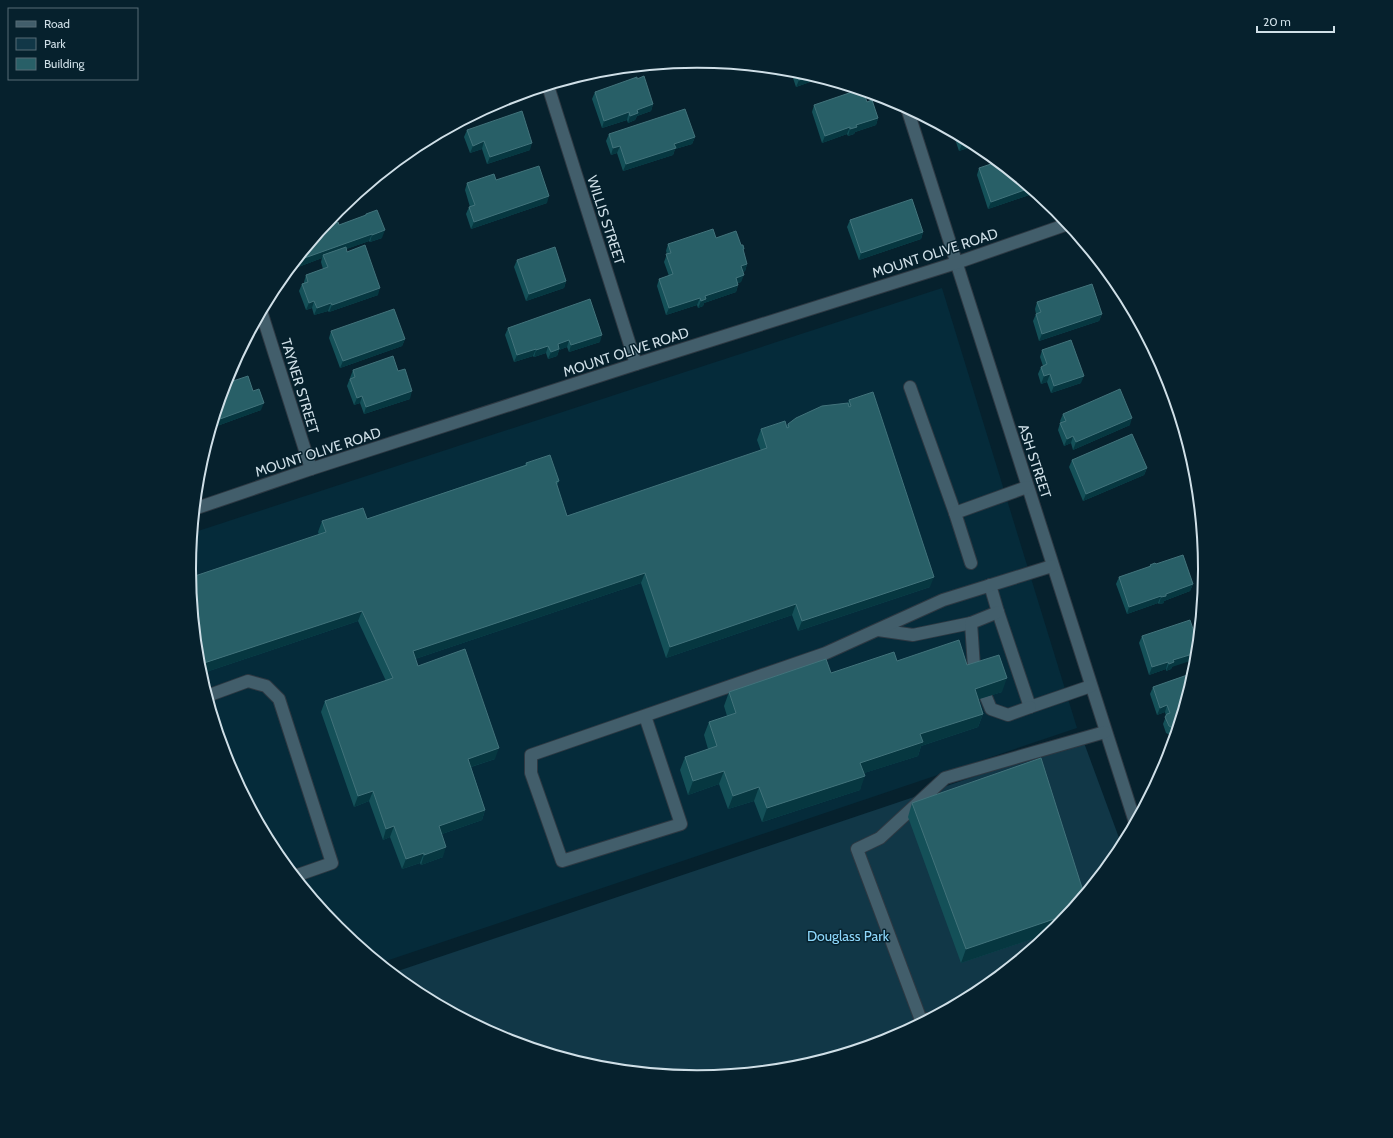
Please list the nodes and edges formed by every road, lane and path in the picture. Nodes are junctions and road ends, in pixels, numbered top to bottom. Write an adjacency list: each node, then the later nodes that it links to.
1 (549, 90): 6 (street, WILLIS STREET)
2 (910, 116): 4 (street, ASH STREET)
3 (1061, 226): 4 (street, MOUNT OLIVE ROAD)
4 (956, 263): 6 (street, MOUNT OLIVE ROAD); 9 (street, ASH STREET)
5 (263, 318): 8 (street, TAYNER STREET)
6 (636, 364): 8 (street, MOUNT OLIVE ROAD)
7 (910, 387): 11 (street)
8 (311, 469): 10 (street, MOUNT OLIVE ROAD)
9 (1027, 487): 11 (street); 13 (street, ASH STREET)
10 (200, 507)
11 (955, 513): 12 (street)
12 (971, 563)
13 (1052, 566): 14 (street); 19 (street, ASH STREET)
14 (990, 586): 15 (street); 17 (street)
15 (998, 612): 16 (street); 22 (street)
16 (971, 623): 17 (street); 18 (street)
17 (877, 630): 23 (street)
18 (976, 674)
19 (1091, 686): 22 (street); 24 (street, ASH STREET)
20 (212, 694): 26 (street)
21 (986, 697): 22 (street)
22 (1030, 707)
23 (645, 716): 23 (street)
24 (1105, 732): 25 (street, ASH STREET); 27 (street)
25 (1133, 815)
26 (299, 874)
27 (920, 1017)

